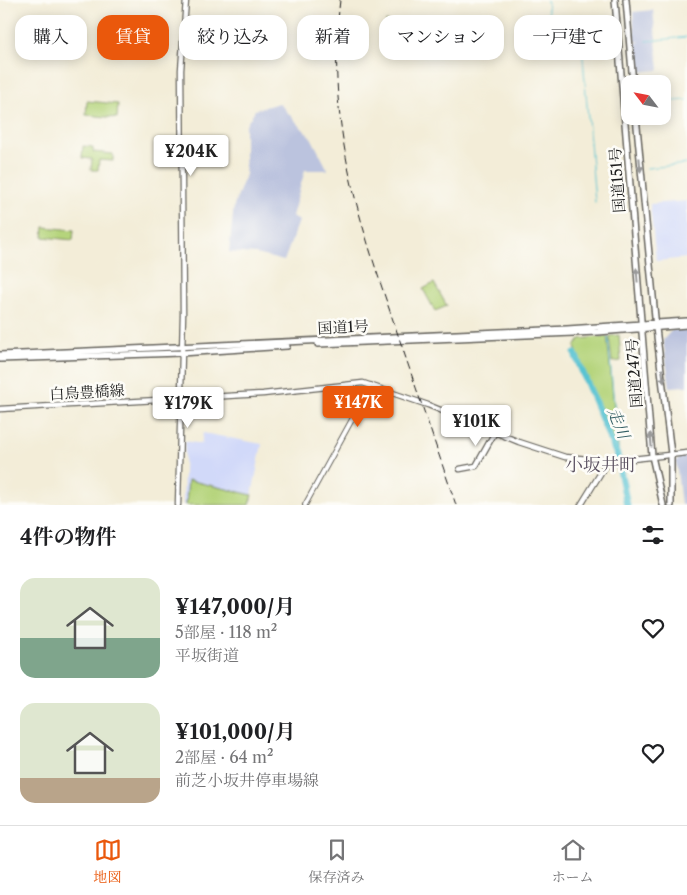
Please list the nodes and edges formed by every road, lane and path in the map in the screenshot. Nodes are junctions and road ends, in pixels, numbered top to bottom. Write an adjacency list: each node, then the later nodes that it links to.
1 (186, 0): 10 (main road)
2 (615, 0): 8 (highway, 国道151号, one-way to 2)
3 (626, 0): 4 (highway)
4 (632, 75)
5 (637, 125): 9 (highway, 国道151号, one-way to 9)
6 (687, 320): 9 (highway, 国道1号)
7 (687, 325): 9 (highway, 国道1号)
8 (643, 326): 9 (highway, 国道1号); 10 (highway, 国道1号); 18 (highway, 国道247号, one-way to 8)
9 (656, 326): 17 (highway, 国道247号, one-way to 17)
10 (181, 350): 11 (highway, 国道1号); 13 (main road)
11 (0, 357)
12 (371, 385): 13 (main road, 白鳥豊橋線); 15 (main road, 白鳥豊橋線); 22 (street)
13 (179, 399): 14 (main road, 白鳥豊橋線); 21 (main road)
14 (0, 409)
15 (495, 432): 19 (main road, 白鳥豊橋線); 20 (main road)
16 (687, 453): 17 (main road)
17 (671, 454): 18 (main road); 25 (highway, 国道247号)
18 (652, 456): 19 (main road); 24 (highway, 国道247号)
19 (608, 461): 23 (main road)
20 (460, 469)
21 (178, 505)
22 (305, 505)
23 (581, 505)
24 (663, 505)
25 (672, 505)

